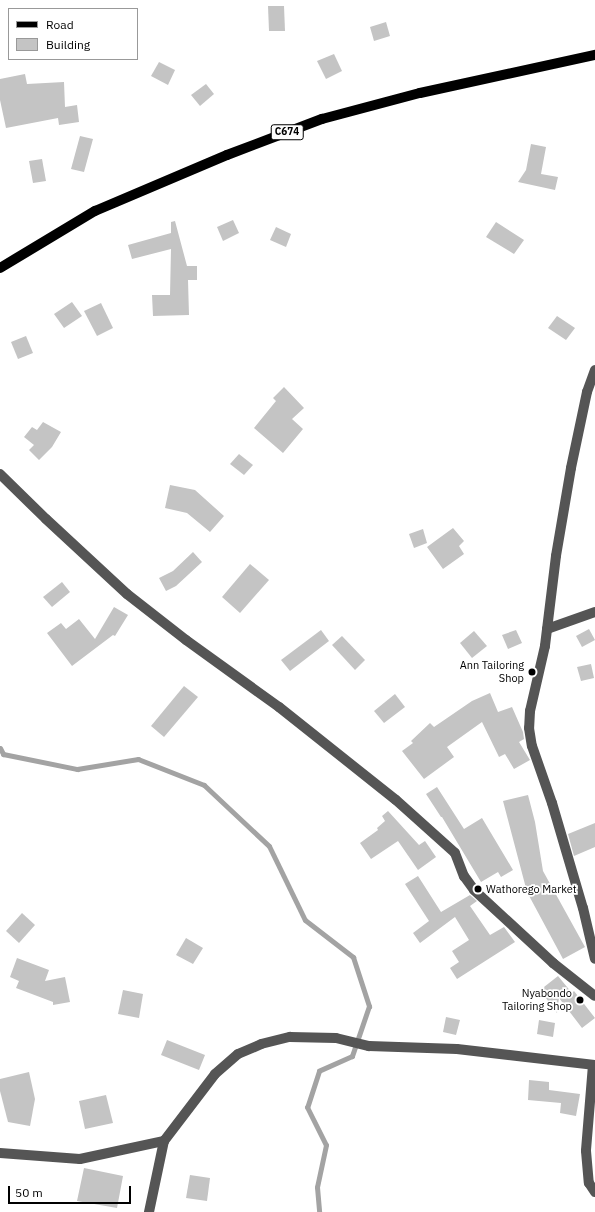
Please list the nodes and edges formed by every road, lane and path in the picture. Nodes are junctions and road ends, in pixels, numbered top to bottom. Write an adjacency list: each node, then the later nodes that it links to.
1 (595, 55): 2 (main road, C674)
2 (0, 268)
3 (595, 370): 6 (street)
4 (0, 474): 8 (street)
5 (595, 612): 6 (street)
6 (548, 629): 7 (street)
7 (595, 959)
8 (595, 996)
9 (594, 1065): 10 (street); 12 (street)
10 (164, 1141): 11 (street); 13 (street)
11 (0, 1153)
12 (595, 1192)
13 (149, 1212)

